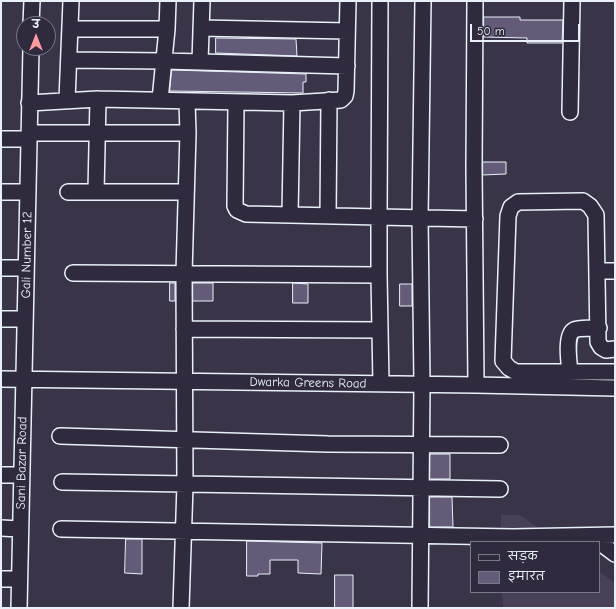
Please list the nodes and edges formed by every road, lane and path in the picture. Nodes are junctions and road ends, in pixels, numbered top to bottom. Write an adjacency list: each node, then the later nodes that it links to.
1 (32, 1): 10 (street)
2 (71, 1): 12 (street)
3 (168, 1): 13 (street)
4 (202, 1): 11 (street)
5 (348, 1): 14 (street)
6 (380, 1): 40 (street)
7 (423, 1): 41 (street)
8 (475, 1): 42 (street)
9 (572, 1): 28 (street)
10 (31, 16)
11 (201, 28): 14 (street); 18 (street)
12 (70, 29): 13 (street); 16 (street)
13 (167, 29): 17 (street)
14 (347, 31): 19 (street)
15 (31, 56): 26 (street, Gali Number 12)
16 (69, 60): 17 (street); 21 (street)
17 (164, 61): 18 (street); 22 (street)
18 (200, 62): 19 (street)
19 (347, 66): 23 (street)
20 (98, 99): 21 (street); 22 (street); 29 (street)
21 (67, 100): 26 (street)
22 (160, 100): 24 (street)
23 (329, 100): 27 (street); 39 (street)
24 (187, 102): 25 (street); 30 (street)
25 (236, 102): 27 (street); 38 (street)
26 (29, 103): 31 (street, Gali Number 12)
27 (292, 103): 38 (street)
28 (570, 112)
29 (97, 133): 30 (street); 31 (street); 36 (street)
30 (188, 133): 37 (street)
31 (29, 136): 32 (street); 34 (street, Gali Number 12)
32 (1, 139)
33 (1, 192): 34 (street)
34 (28, 192): 44 (street, Gali Number 12)
35 (68, 192): 36 (street)
36 (96, 192): 37 (street)
37 (186, 192): 48 (street)
38 (290, 215): 39 (street)
39 (328, 216): 40 (street)
40 (379, 217): 41 (street); 49 (street)
41 (420, 218): 42 (street); 63 (street)
42 (475, 219): 64 (street)
43 (1, 268): 44 (street)
44 (26, 268): 51 (street, Gali Number 12)
45 (598, 271): 46 (street); 52 (street); 56 (street)
46 (615, 271)
47 (73, 273): 48 (street)
48 (184, 273): 49 (street); 53 (street)
49 (379, 275): 54 (street)
50 (1, 319): 51 (street)
51 (25, 319): 60 (street, Sani Bazar Road)
52 (599, 328): 55 (street); 56 (street)
53 (184, 329): 54 (street); 61 (street)
54 (380, 330): 62 (street)
55 (615, 349)
56 (570, 372): 57 (street)
57 (600, 372): 58 (street); 65 (street)
58 (615, 372)
59 (1, 379): 60 (street, Dwarka Greens Road)
60 (24, 379): 61 (street, Dwarka Greens Road); 71 (street, Sani Bazar Road)
61 (184, 382): 62 (street, Dwarka Greens Road); 67 (street)
62 (381, 384): 63 (street, Dwarka Greens Road)
63 (422, 384): 64 (street, Dwarka Greens Road); 68 (street)
64 (476, 385): 65 (street, Dwarka Greens Road)
65 (608, 388)
66 (60, 436): 67 (street)
67 (185, 440): 68 (street); 73 (street)
68 (421, 444): 69 (street); 74 (street)
69 (500, 445)
70 (1, 475): 71 (street)
71 (22, 475): 77 (street, Sani Bazar Road)
72 (62, 482): 73 (street)
73 (185, 485): 74 (street); 79 (street)
74 (420, 488): 75 (street); 80 (street)
75 (500, 489)
76 (1, 528): 77 (street)
77 (20, 529): 87 (street, Sani Bazar Road)
78 (61, 529): 79 (street)
79 (184, 531): 80 (street); 89 (street)
80 (420, 535): 82 (street); 90 (street)
81 (615, 535): 82 (street)
82 (591, 536): 83 (street)
83 (598, 541)
84 (600, 543): 85 (street)
85 (615, 554)
86 (1, 579): 87 (street)
87 (19, 579): 88 (street, Sani Bazar Road)
88 (19, 608)
89 (181, 608)
90 (420, 608)

